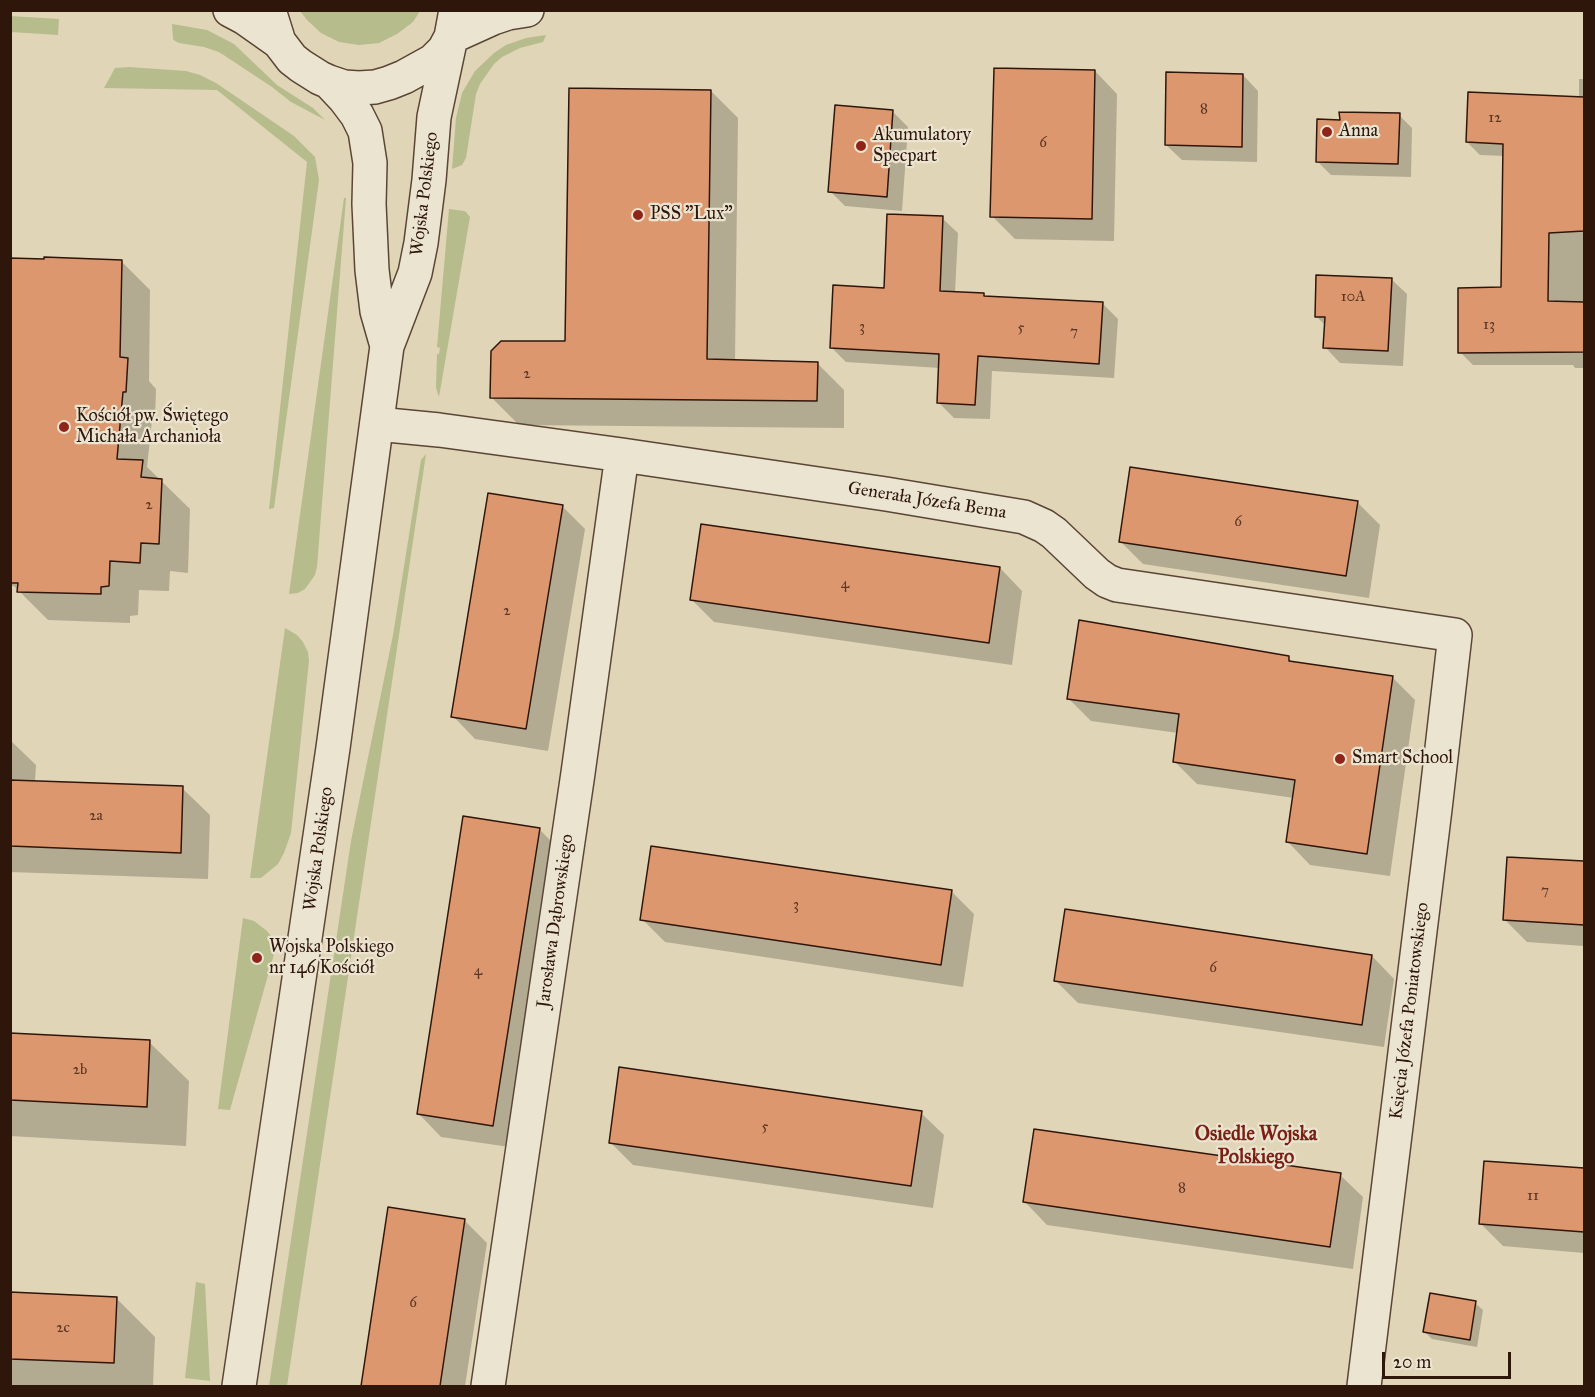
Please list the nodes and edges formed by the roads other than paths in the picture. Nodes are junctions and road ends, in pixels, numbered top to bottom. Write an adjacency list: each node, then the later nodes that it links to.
1 (230, 10): 5 (street)
2 (269, 10): 5 (street)
3 (527, 10): 4 (street)
4 (454, 24): 6 (street); 7 (street, Wojska Polskiego)
5 (279, 42): 6 (street)
6 (329, 82): 7 (street, Wojska Polskiego)
7 (387, 346): 8 (street, Wojska Polskiego)
8 (377, 424): 9 (street, Generała Józefa Bema); 11 (street, Wojska Polskiego)
9 (622, 454): 10 (street, Generała Józefa Bema); 12 (street, Jarosława Dąbrowskiego)
10 (1455, 635): 13 (street, Księcia Józefa Poniatowskiego)
11 (239, 1386)
12 (488, 1386)
13 (1364, 1386)

